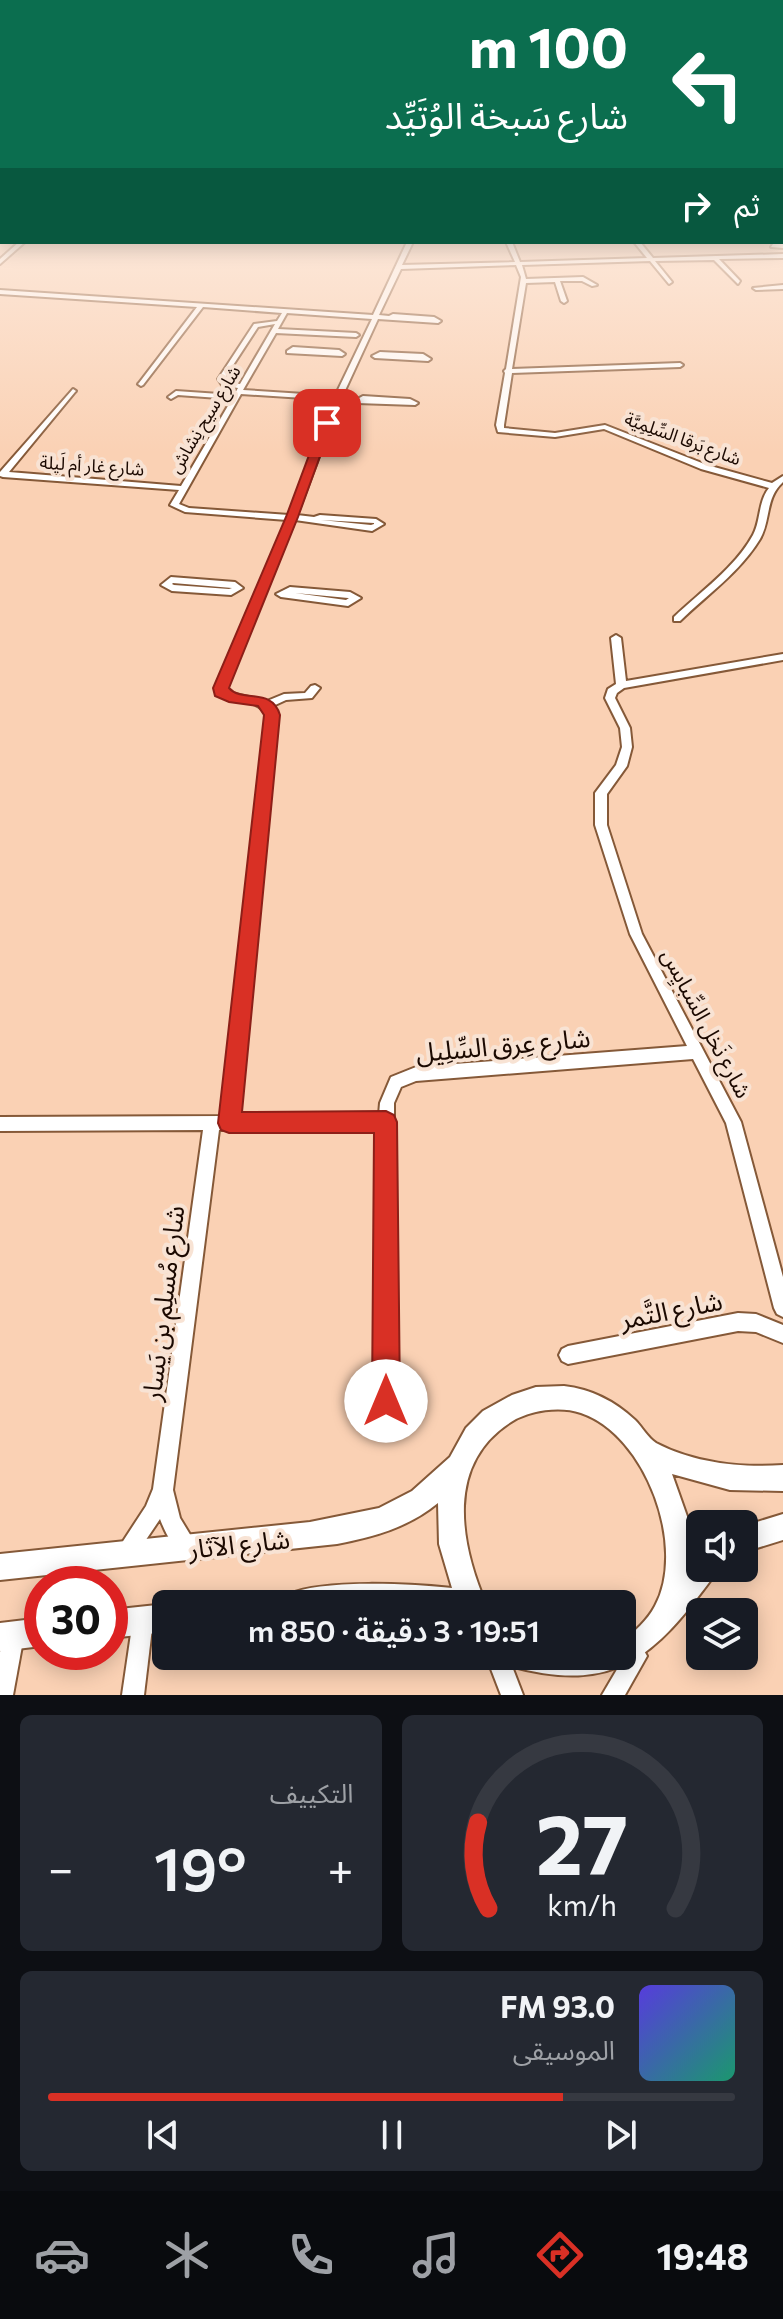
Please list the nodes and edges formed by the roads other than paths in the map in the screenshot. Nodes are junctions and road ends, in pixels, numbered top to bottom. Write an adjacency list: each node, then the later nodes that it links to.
1 (26, 294): 6 (street)
2 (385, 294): 8 (street)
3 (521, 294): 17 (street, شارع بَرقا السِّلِمِيَّة)
4 (562, 294): 5 (street)
5 (564, 301)
6 (198, 310): 7 (street); 18 (street)
7 (285, 312): 8 (street); 10 (street, شارع سيح نِشاش)
8 (375, 317): 9 (street); 14 (street)
9 (390, 318): 9 (street)
10 (280, 322): 11 (street, شارع سيح نِشاش); 20 (street)
11 (275, 331): 12 (street); 13 (street, شارع سيح نِشاش)
12 (356, 335)
13 (264, 350): 14 (street); 20 (street, شارع سيح نِشاش)
14 (358, 355): 15 (street); 22 (street)
15 (375, 356): 15 (street)
16 (680, 365): 17 (street)
17 (507, 371): 26 (street, شارع بَرقا السِّلِمِيَّة)
18 (141, 384)
19 (73, 391): 24 (street)
20 (240, 392): 21 (street); 22 (street); 27 (street, شارع سيح نِشاش)
21 (171, 397)
22 (340, 399): 23 (street); 28 (street)
23 (357, 400): 23 (street)
24 (2, 474): 27 (street, شارع غار أم لَيلة)
25 (783, 478): 26 (street)
26 (772, 486): 33 (street)
27 (182, 488): 28 (street, شارع سيح نِشاش)
28 (292, 517): 29 (street, شارع سيح نِشاش); 31 (street)
29 (312, 519): 29 (street, شارع سيح نِشاش)
30 (238, 590): 30 (street); 31 (street)
31 (260, 591): 32 (street); 38 (street)
32 (282, 593): 32 (street)
33 (677, 619)
34 (616, 638): 36 (street)
35 (783, 657): 36 (street)
36 (621, 685): 39 (street, شارع نَخل السِّبايِس)
37 (315, 688): 38 (street)
38 (267, 705): 41 (street, شارع مُسلِم بن يَسار)
39 (697, 1052): 40 (street, شارع عِرق السِّلِيل); 43 (street, شارع نَخل السِّبايِس)
40 (386, 1122): 41 (street); 46 (street, شارع عِرق السِّلِيل)
41 (220, 1123): 42 (street); 50 (street, شارع مُسلِم بن يَسار)
42 (0, 1124)
43 (783, 1308)
44 (783, 1334): 45 (street, شارع التَّمر)
45 (568, 1355)
46 (386, 1401)
47 (646, 1451): 48 (street); 49 (street); 61 (street)
48 (459, 1466): 53 (street, شارع الآثار); 57 (street)
49 (783, 1478)
50 (163, 1490): 53 (street, شارع مُسلِم بن يَسار); 54 (street, شارع مُسلِم بن يَسار)
51 (783, 1527): 52 (street)
52 (758, 1535)
53 (189, 1548): 54 (street, شارع الآثار)
54 (124, 1555): 55 (street, شارع الآثار)
55 (0, 1567)
56 (694, 1582): 61 (street)
57 (466, 1590)
58 (152, 1619): 59 (street)
59 (128, 1622)
60 (152, 1629): 69 (street)
61 (658, 1630): 63 (street)
62 (19, 1634): 68 (street)
63 (636, 1656)
64 (502, 1670): 70 (street)
65 (549, 1670): 66 (street)
66 (610, 1670)
67 (628, 1670): 71 (street)
68 (2, 1695)
69 (133, 1695)
70 (512, 1695)
71 (613, 1695)

